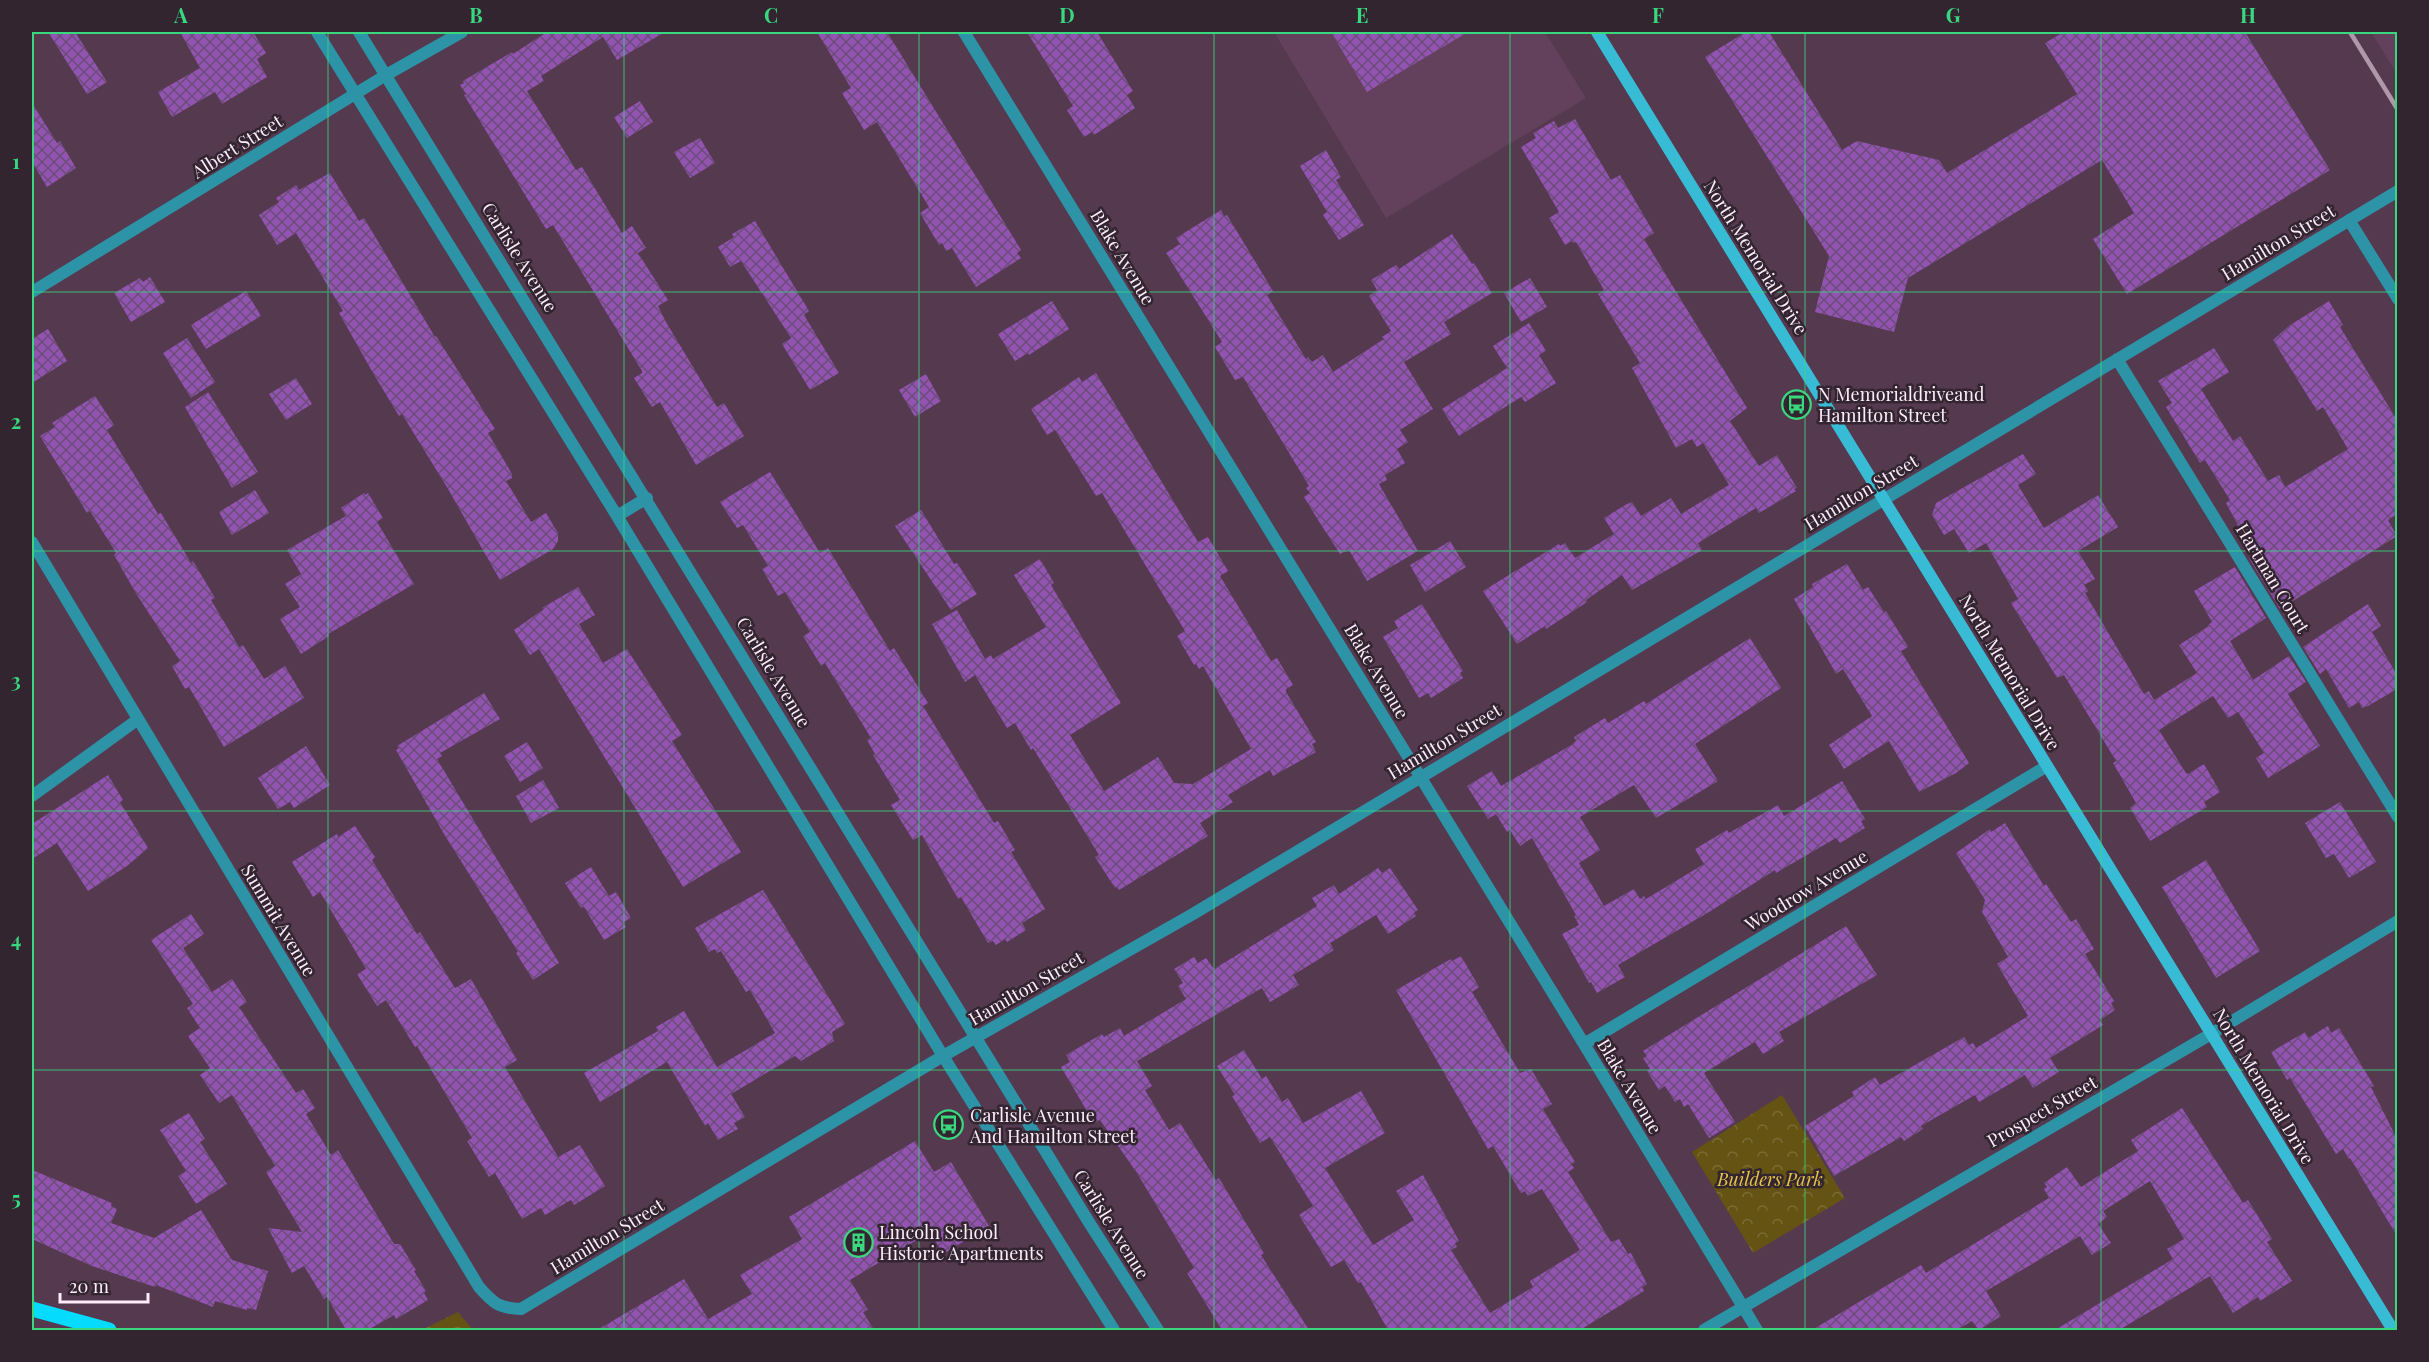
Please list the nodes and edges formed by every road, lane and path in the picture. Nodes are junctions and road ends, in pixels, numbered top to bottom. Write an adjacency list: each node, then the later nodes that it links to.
1 (317, 32): 7 (street)
2 (359, 32): 6 (street, Carlisle Avenue)
3 (462, 32): 6 (street, Albert Street)
4 (964, 32): 19 (street, Blake Avenue)
5 (1597, 32): 14 (main road, North Memorial Drive)
6 (386, 75): 7 (street, Albert Street); 13 (street, Carlisle Avenue)
7 (355, 94): 10 (street, Albert Street); 15 (street)
8 (2397, 191): 9 (street, Hamilton Street)
9 (2349, 220): 11 (street); 12 (street, Hamilton Street)
10 (32, 292)
11 (2397, 299)
12 (2117, 359): 14 (street, Hamilton Street); 21 (street, Hartman Court)
13 (646, 498): 15 (street); 24 (street, Carlisle Avenue)
14 (1883, 499): 18 (main road, North Memorial Drive); 19 (street, Hamilton Street)
15 (617, 516): 26 (street)
16 (32, 542): 17 (street, Summit Avenue)
17 (137, 720): 20 (street); 27 (street, Summit Avenue)
18 (2047, 766): 23 (main road, North Memorial Drive); 25 (street, Woodrow Avenue)
19 (1420, 777): 24 (street, Hamilton Street); 25 (street, Blake Avenue)
20 (32, 796)
21 (2397, 817)
22 (2397, 921): 23 (street, Prospect Street)
23 (2211, 1034): 28 (street, Prospect Street); 35 (main road, North Memorial Drive)
24 (976, 1036): 26 (street, Hamilton Street); 32 (street, Carlisle Avenue)
25 (1584, 1044): 28 (street, Blake Avenue)
26 (943, 1056): 27 (street, Hamilton Street); 31 (street)
27 (504, 1308)
28 (1743, 1308): 33 (street, Prospect Street); 34 (street, Blake Avenue)
29 (32, 1309): 30 (main road)
30 (109, 1330)
31 (1114, 1330)
32 (1158, 1330)
33 (1704, 1330)
34 (1757, 1330)
35 (2393, 1330)

